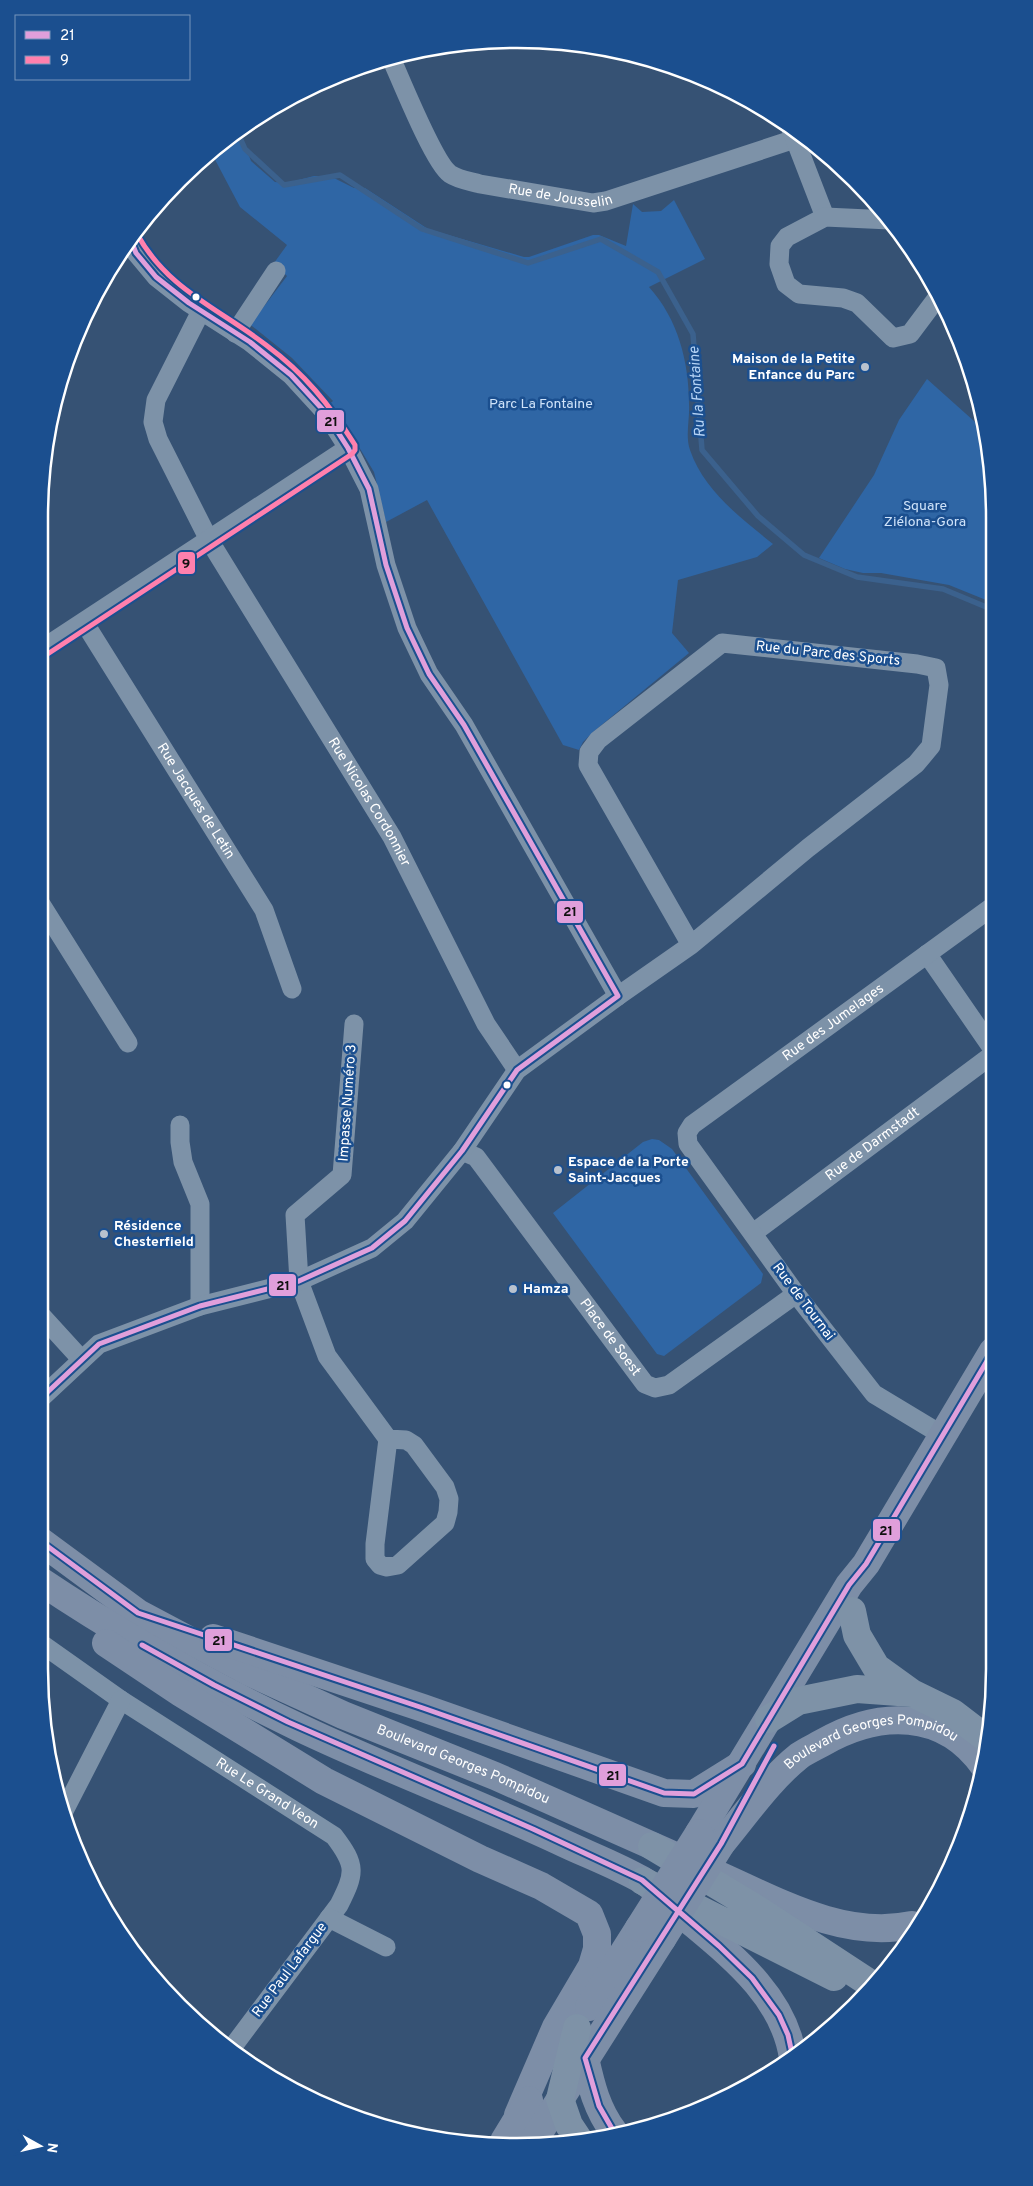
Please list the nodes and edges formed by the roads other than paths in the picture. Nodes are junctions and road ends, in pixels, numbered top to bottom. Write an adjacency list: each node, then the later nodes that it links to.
1 (394, 63): 2 (street, Rue de Jousselin)
2 (790, 136)
3 (799, 142): 4 (street)
4 (825, 217): 5 (street); 8 (street)
5 (879, 220)
6 (133, 247): 9 (street)
7 (276, 272): 10 (street)
8 (934, 302)
9 (201, 311): 10 (street); 12 (street, Rue Nicolas Cordonnier)
10 (235, 333): 11 (street)
11 (348, 448): 12 (street); 20 (street)
12 (209, 540): 13 (street); 25 (street, Rue Nicolas Cordonnier)
13 (84, 622): 14 (street); 19 (street, Rue Jacques de Letin)
14 (48, 645)
15 (986, 911): 18 (street, Rue des Jumelages)
16 (48, 915): 23 (street)
17 (691, 945): 17 (street, Rue du Parc des Sports); 20 (street)
18 (927, 954): 22 (street); 27 (street, Rue des Jumelages)
19 (292, 988)
20 (618, 996): 25 (street)
21 (354, 1024): 30 (street, Impasse Numéro 3)
22 (986, 1039)
23 (128, 1043)
24 (986, 1059): 29 (street, Rue de Darmstadt)
25 (517, 1070): 28 (street)
26 (180, 1124): 32 (street)
27 (688, 1144): 29 (street, Rue de Tournai)
28 (462, 1151): 30 (street); 31 (street, Place de Soest)
29 (753, 1234): 31 (street, Rue de Tournai)
30 (299, 1281): 32 (street); 38 (street)
31 (796, 1294): 37 (street, Rue de Tournai)
32 (200, 1306): 34 (street)
33 (48, 1323): 34 (street)
34 (81, 1359): 36 (street)
35 (986, 1363): 37 (main road)
36 (48, 1391)
37 (942, 1435): 41 (main road)
38 (388, 1439): 38 (street)
39 (48, 1537): 42 (street)
40 (48, 1547): 42 (main road, Boulevard Georges Pompidou)
41 (866, 1564): 45 (main road); 51 (main road)
42 (85, 1576): 46 (main road, Boulevard Georges Pompidou)
43 (48, 1586): 58 (main road)
44 (48, 1592): 70 (main road)
45 (852, 1611): 48 (highway); 50 (main road)
46 (138, 1613): 54 (main road); 57 (main road, Boulevard Georges Pompidou)
47 (48, 1648): 49 (street, Rue Le Grand Veon)
48 (912, 1693): 50 (highway); 52 (highway)
49 (121, 1700): 55 (street); 59 (street, Rue Le Grand Veon)
50 (798, 1702): 51 (highway); 56 (main road)
51 (770, 1719): 54 (main road)
52 (980, 1734)
53 (977, 1756): 56 (main road, Boulevard Georges Pompidou)
54 (742, 1764): 56 (main road)
55 (67, 1804)
56 (710, 1838): 61 (main road, bridge)
57 (652, 1846): 60 (main road, Boulevard Georges Pompidou); 63 (highway)
58 (644, 1881): 64 (highway); 67 (main road)
59 (330, 1918): 62 (street, Rue Paul Lafargue); 66 (street, Rue Paul Lafargue)
60 (909, 1926)
61 (651, 1934): 65 (main road); 68 (main road)
62 (386, 1947)
63 (867, 1981)
64 (859, 1989)
65 (576, 2028): 69 (highway); 70 (main road)
66 (234, 2044)
67 (792, 2049)
68 (585, 2058): 69 (main road); 71 (main road)
69 (560, 2099): 72 (highway); 73 (main road)
70 (518, 2115): 74 (main road)
71 (611, 2128)
72 (575, 2134)
73 (537, 2137)
74 (506, 2138)

